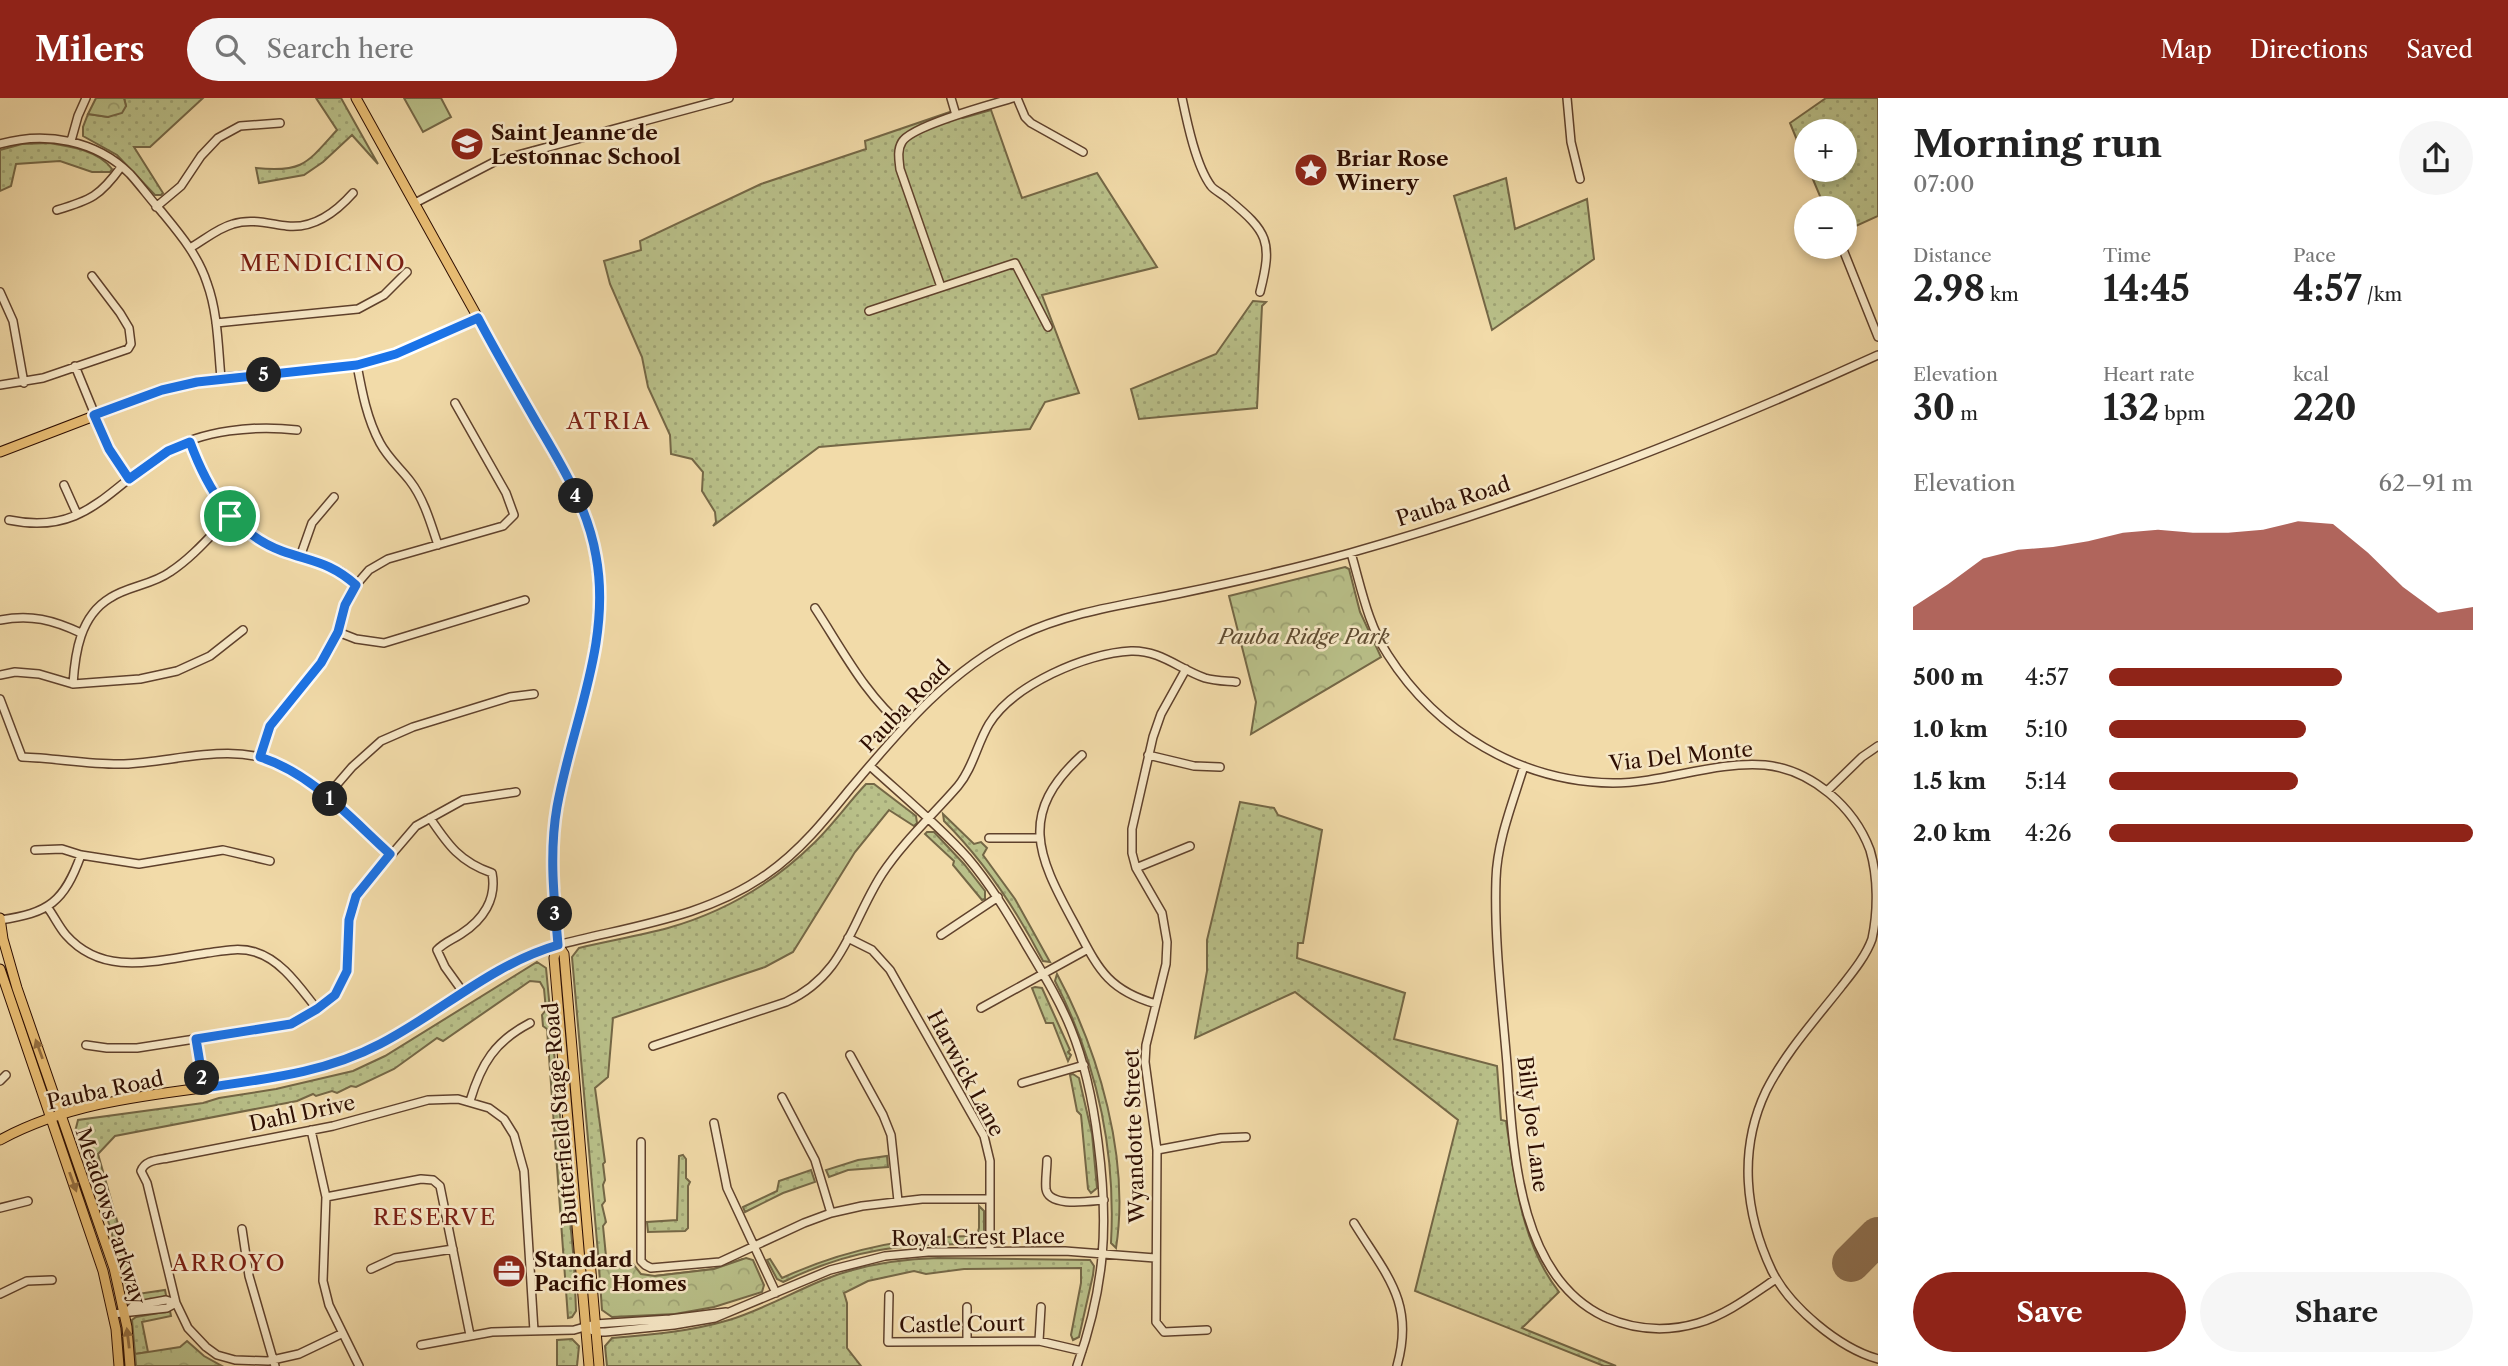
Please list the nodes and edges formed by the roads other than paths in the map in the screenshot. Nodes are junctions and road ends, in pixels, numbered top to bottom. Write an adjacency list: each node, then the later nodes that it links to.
1 (86, 98): 10 (street)
2 (356, 98): 16 (main road, Butterfield Stage Road)
3 (729, 98): 16 (street)
4 (951, 98): 8 (street)
5 (1015, 98): 8 (street); 12 (street)
6 (1182, 98): 25 (street)
7 (1567, 98): 14 (street)
8 (956, 116): 23 (street)
9 (280, 123): 17 (street)
10 (71, 141): 11 (street); 13 (street)
11 (0, 144)
12 (1083, 152)
13 (121, 167): 17 (street); 18 (street)
14 (1580, 179)
15 (354, 193): 19 (street)
16 (415, 203): 27 (main road, Butterfield Stage Road)
17 (156, 207): 19 (street)
18 (57, 210)
19 (190, 248): 28 (street)
20 (1847, 259): 30 (street)
21 (407, 272): 28 (street)
22 (92, 276): 33 (street)
23 (941, 287): 26 (street); 29 (street)
24 (0, 292): 35 (street)
25 (1260, 292)
26 (869, 311)
27 (478, 318): 32 (main road); 90 (main road, Butterfield Stage Road)
28 (216, 323): 34 (street)
29 (1048, 327)
30 (1878, 337)
31 (1878, 355): 49 (street, Pauba Road)
32 (357, 365): 34 (main road); 48 (street)
33 (75, 366): 35 (street); 38 (street)
34 (221, 378): 38 (main road)
35 (24, 383): 36 (street)
36 (0, 384)
37 (454, 403): 48 (street)
38 (94, 415): 41 (main road); 42 (street)
39 (297, 430): 40 (street)
40 (190, 442): 42 (street); 46 (street)
41 (0, 452)
42 (129, 479): 45 (street)
43 (64, 485): 45 (street)
44 (334, 498): 50 (street)
45 (77, 514): 47 (street)
46 (230, 516): 50 (street); 57 (street)
47 (9, 520)
48 (438, 545): 51 (street)
49 (1351, 553): 64 (street, Pauba Road); 70 (street, Via Del Monte)
50 (300, 557): 51 (street)
51 (356, 585): 56 (street)
52 (525, 600): 56 (street)
53 (815, 608): 64 (street)
54 (0, 620): 57 (street)
55 (243, 630): 61 (street)
56 (338, 632): 68 (street)
57 (81, 633): 61 (street)
58 (1186, 669): 60 (street); 67 (street, Wyandotte Street); 76 (street)
59 (0, 675): 61 (street)
60 (1236, 682)
61 (73, 684)
62 (534, 694): 74 (street)
63 (0, 699): 68 (street)
64 (904, 727): 69 (street, Pauba Road)
65 (1878, 746): 72 (street)
66 (1082, 755): 78 (street)
67 (1148, 755): 71 (street); 84 (street, Wyandotte Street)
68 (260, 757): 74 (street)
69 (870, 766): 76 (street); 90 (street, Pauba Road)
70 (1524, 766): 72 (street, Via Del Monte); 131 (street, Billy Joe Lane)
71 (1220, 767)
72 (1827, 791): 131 (street, Via Del Monte)
73 (516, 792): 75 (street)
74 (327, 796): 81 (street)
75 (430, 818): 81 (street); 94 (street)
76 (929, 819): 85 (street); 89 (street)
77 (989, 838): 78 (street)
78 (1040, 838): 91 (street)
79 (1190, 846): 84 (street)
80 (35, 850): 82 (street)
81 (390, 854): 97 (street)
82 (81, 855): 83 (street); 86 (street)
83 (270, 860)
84 (1136, 868): 95 (street, Wyandotte Street)
85 (998, 897): 88 (street); 93 (street)
86 (48, 908): 87 (street); 97 (street)
87 (0, 919): 108 (main road, Meadows Parkway, one-way to 87)
88 (941, 935)
89 (848, 938): 101 (street); 117 (street, Harwick Lane)
90 (558, 945): 94 (main road, Pauba Road); 141 (main road, Butterfield Stage Road); 142 (main road, Butterfield Stage Road)
91 (1088, 949): 93 (street); 95 (street)
92 (0, 969): 108 (main road, Meadows Parkway)
93 (1043, 974): 96 (street); 103 (street)
94 (463, 992): 105 (main road, Pauba Road)
95 (1156, 1004): 114 (street, Wyandotte Street)
96 (981, 1008)
97 (317, 1009): 99 (street)
98 (530, 1023): 107 (street)
99 (196, 1039): 100 (street); 105 (street)
100 (86, 1045)
101 (653, 1046)
102 (850, 1055): 120 (street)
103 (1084, 1065): 104 (street); 118 (street)
104 (1022, 1083)
105 (204, 1088): 108 (main road, Pauba Road)
106 (782, 1097): 122 (street)
107 (470, 1101): 110 (street, Dahl Drive); 144 (street)
108 (55, 1116): 112 (main road, Pauba Road); 139 (main road, Meadows Parkway); 140 (main road, Meadows Parkway, one-way to 140)
109 (714, 1123): 125 (street)
110 (311, 1130): 116 (street); 136 (street, Dahl Drive)
111 (1245, 1136): 114 (street)
112 (0, 1140)
113 (641, 1142): 125 (street)
114 (1157, 1150): 129 (street, Wyandotte Street)
115 (1047, 1160): 118 (street)
116 (326, 1196): 126 (street); 145 (street)
117 (990, 1199): 120 (street); 127 (street, Harwick Lane)
118 (1104, 1200): 128 (street)
119 (27, 1201): 121 (street)
120 (898, 1201): 122 (street)
121 (0, 1208)
122 (831, 1213): 125 (street)
123 (1354, 1223): 159 (street)
124 (242, 1229): 152 (street)
125 (753, 1246): 133 (street)
126 (453, 1249): 130 (street); 146 (street)
127 (990, 1251): 128 (street, Royal Crest Place); 133 (street, Royal Crest Place)
128 (1104, 1254): 129 (street, Royal Crest Place); 150 (street)
129 (1155, 1258): 143 (street, Wyandotte Street)
130 (371, 1269)
131 (1776, 1279): 151 (street, Via Del Monte)
132 (52, 1280): 134 (street)
133 (776, 1293): 142 (street, Royal Crest Place)
134 (0, 1294)
135 (889, 1295): 147 (street, Castle Court)
136 (176, 1303): 139 (street); 152 (street)
137 (967, 1307): 147 (street)
138 (1041, 1307): 148 (street)
139 (126, 1312): 140 (street); 154 (main road, Meadows Parkway, one-way to 139)
140 (113, 1314): 153 (main road, Meadows Parkway)
141 (586, 1328): 142 (street, Royal Crest Place); 144 (street); 156 (main road, Butterfield Stage Road)
142 (596, 1328): 157 (main road, Butterfield Stage Road)
143 (1207, 1330)
144 (534, 1331): 146 (street)
145 (341, 1334): 152 (street); 155 (street)
146 (470, 1335): 149 (street)
147 (967, 1341): 148 (street, Castle Court)
148 (1039, 1341): 150 (street, Castle Court)
149 (421, 1345)
150 (1082, 1351): 158 (street)
151 (1875, 1359): 160 (street)
152 (274, 1363)
153 (119, 1366)
154 (130, 1366)
155 (359, 1366)
156 (589, 1366)
157 (599, 1366)
158 (1077, 1366)
159 (1397, 1366)
160 (1868, 1366)

